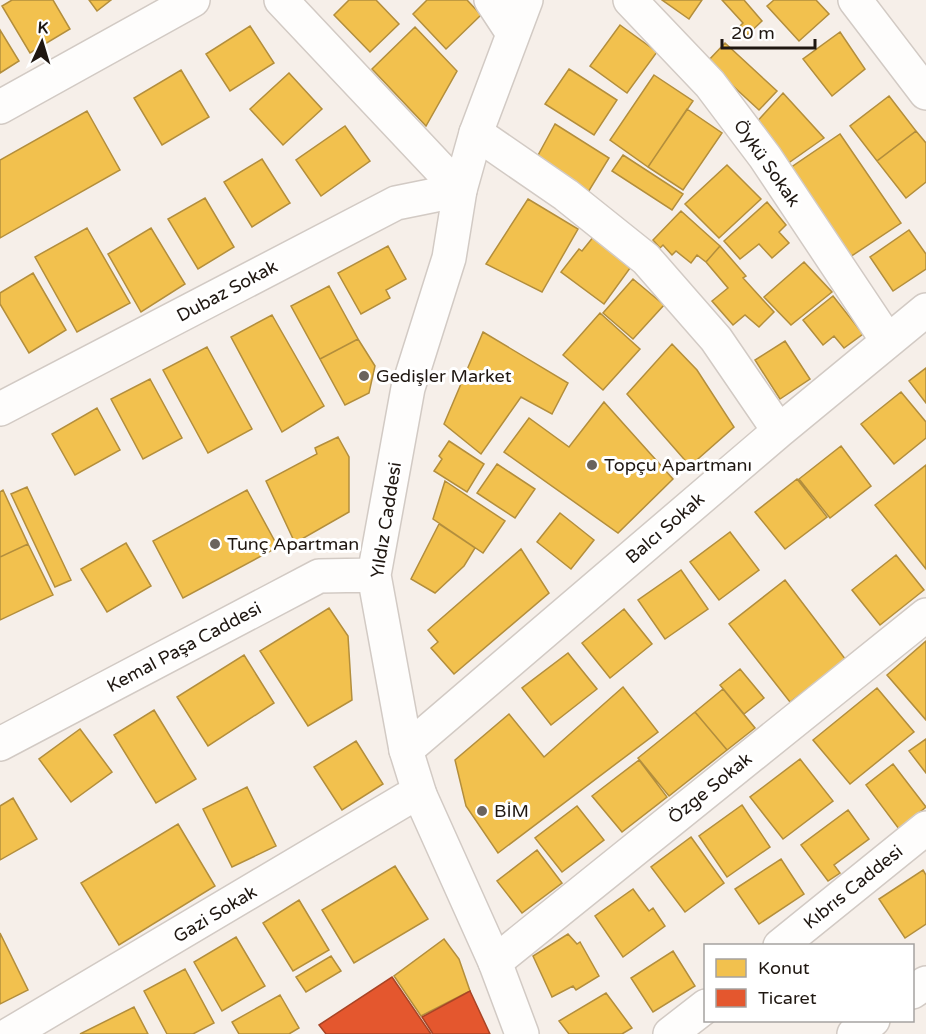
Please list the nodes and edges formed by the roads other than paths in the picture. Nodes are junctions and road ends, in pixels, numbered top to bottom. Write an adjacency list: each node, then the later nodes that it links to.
1 (193, 0): 9 (street)
2 (281, 0): 11 (street)
3 (491, 0): 7 (street)
4 (526, 0): 7 (street, Yıldız Caddesi)
5 (630, 0): 13 (street, Öykü Sokak)
6 (855, 0): 8 (street)
7 (512, 32): 10 (street, Yıldız Caddesi)
8 (926, 93)
9 (0, 107)
10 (476, 133): 11 (street, Yıldız Caddesi); 15 (street)
11 (460, 190): 14 (street, Dubaz Sokak); 16 (street, Yıldız Caddesi)
12 (926, 310): 13 (street, Balcı Sokak)
13 (887, 340): 15 (street, Balcı Sokak)
14 (0, 409)
15 (779, 431): 19 (street, Balcı Sokak)
16 (374, 575): 18 (street, Kemal Paşa Caddesi); 19 (street, Yıldız Caddesi)
17 (926, 615): 23 (street, Özge Sokak)
18 (0, 744)
19 (406, 750): 20 (street, Yıldız Caddesi)
20 (420, 795): 23 (street, Yıldız Caddesi); 26 (street, Gazi Sokak)
21 (926, 828): 22 (street, Kıbrıs Caddesi)
22 (781, 944)
23 (495, 962): 27 (street, Yıldız Caddesi)
24 (704, 1006): 28 (street)
25 (870, 1022): 29 (street)
26 (10, 1034)
27 (522, 1034)
28 (670, 1034)
29 (854, 1034)

